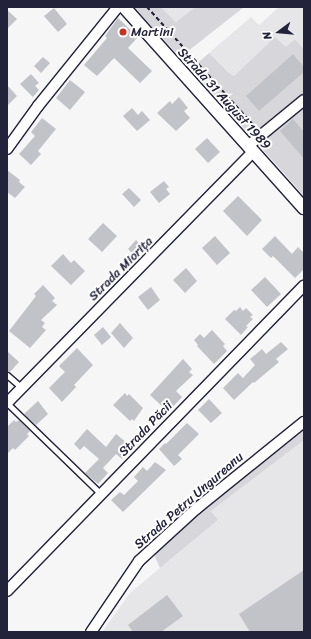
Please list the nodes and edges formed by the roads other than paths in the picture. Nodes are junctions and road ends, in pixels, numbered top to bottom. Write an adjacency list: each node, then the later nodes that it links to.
1 (118, 7): 4 (street)
2 (124, 7): 5 (street, Strada 31 August 1989)
3 (304, 100): 5 (street, Strada Miorița)
4 (7, 149)
5 (250, 149): 6 (street, Strada 31 August 1989); 9 (street, Strada Miorița)
6 (304, 208)
7 (304, 286): 12 (street, Strada Păcii)
8 (7, 375): 9 (lane)
9 (22, 388): 10 (street, Strada Miorița)
10 (7, 403): 12 (lane)
11 (304, 422): 14 (street, Strada Petru Ungureanu)
12 (101, 494): 13 (street, Strada Păcii)
13 (7, 591)
14 (90, 632)

